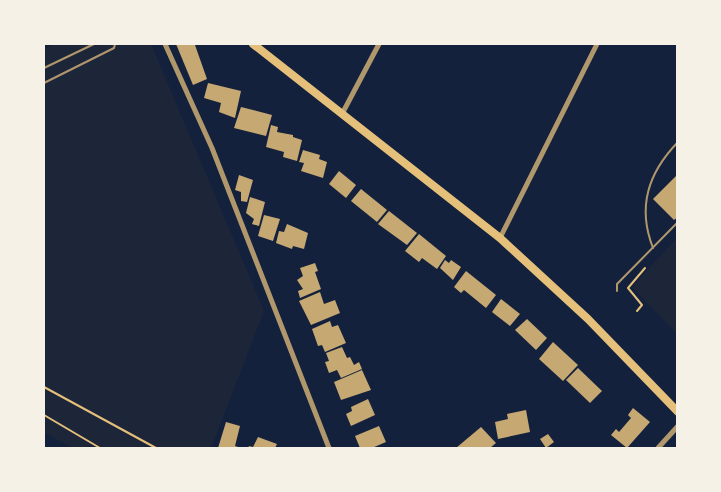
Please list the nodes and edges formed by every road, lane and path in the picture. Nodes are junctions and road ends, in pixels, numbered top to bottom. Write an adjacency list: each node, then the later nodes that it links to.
1 (94, 44): 7 (lane)
2 (115, 44): 8 (lane)
3 (165, 44): 23 (street)
4 (253, 44): 9 (main road)
5 (379, 44): 9 (street)
6 (597, 44): 12 (street)
7 (44, 68)
8 (44, 84)
9 (342, 114): 12 (main road)
10 (678, 142): 13 (lane)
11 (678, 222): 13 (lane)
12 (500, 238): 18 (main road)
13 (653, 248): 15 (lane)
14 (645, 268): 16 (path)
15 (617, 291)
16 (637, 311)
17 (44, 387): 22 (path)
18 (678, 412)
19 (44, 414): 21 (path)
20 (678, 426): 24 (street)
21 (100, 448)
22 (156, 448)
23 (329, 448)
24 (658, 448)

